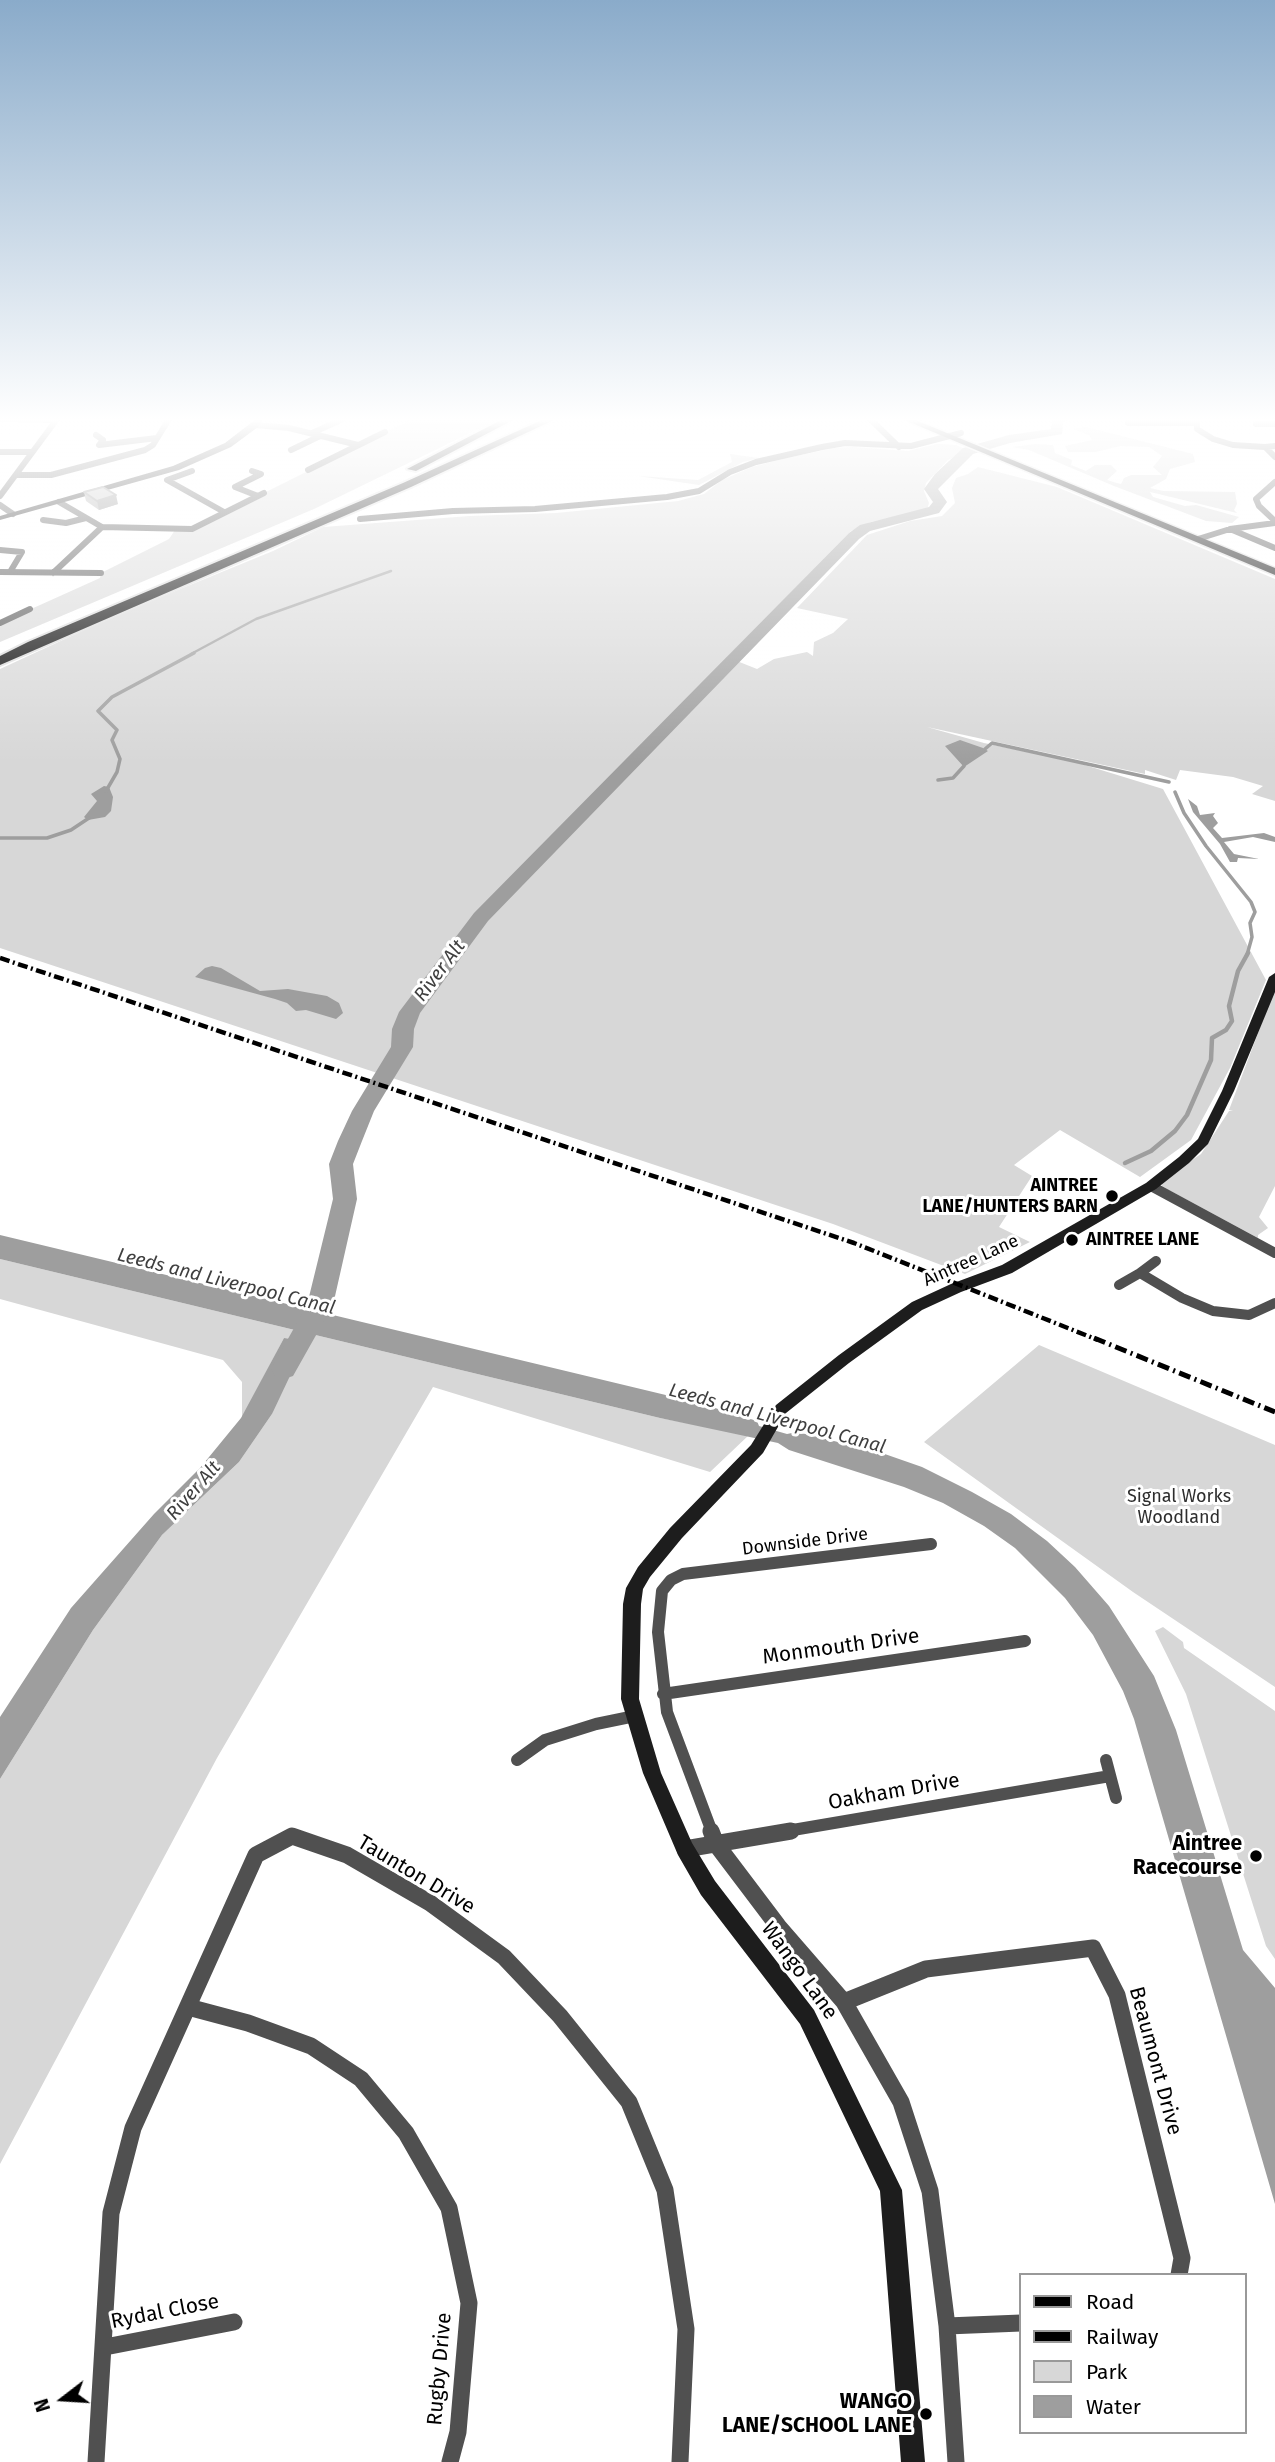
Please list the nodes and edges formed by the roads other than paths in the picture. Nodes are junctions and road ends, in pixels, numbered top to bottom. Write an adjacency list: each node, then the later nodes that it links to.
1 (95, 534): 15 (street)
2 (270, 534): 19 (highway)
3 (292, 534): 20 (highway)
4 (1184, 534): 8 (main road)
5 (1214, 534): 7 (street)
6 (1242, 534): 9 (street)
7 (1210, 535): 8 (street); 11 (main road)
8 (1198, 540): 14 (main road)
9 (1275, 548)
10 (0, 550): 13 (street)
11 (1275, 562)
12 (0, 572): 13 (street)
13 (10, 572): 15 (street)
14 (1275, 572)
15 (52, 573): 16 (street)
16 (101, 573)
17 (30, 609): 18 (street)
18 (0, 623)
19 (0, 648)
20 (0, 661)
21 (1275, 977): 22 (main road, Aintree Lane)
22 (1151, 1186): 23 (street); 28 (main road, Aintree Lane)
23 (1275, 1253)
24 (1156, 1261): 25 (street)
25 (1140, 1273): 26 (street); 27 (street)
26 (1119, 1286)
27 (1275, 1303)
28 (676, 1533): 33 (main road, Wango Lane)
29 (931, 1544): 30 (street, Downside Drive)
30 (684, 1574): 32 (street, Wango Lane)
31 (1026, 1641): 32 (street, Monmouth Drive)
32 (663, 1694): 38 (street, Wango Lane)
33 (635, 1716): 34 (street); 39 (main road, Wango Lane)
34 (517, 1760)
35 (1106, 1760): 36 (street)
36 (1110, 1776): 37 (street); 38 (street, Oakham Drive)
37 (1116, 1798)
38 (716, 1844): 39 (street, Oakham Drive); 40 (street, Wango Lane)
39 (685, 1849): 50 (main road, Wango Lane)
40 (844, 2002): 42 (street, Beaumont Drive); 45 (street, Wango Lane)
41 (188, 2007): 46 (street, Taunton Drive); 48 (street, Rugby Drive); 49 (street, Taunton Drive)
42 (1180, 2273)
43 (233, 2322): 46 (street, Rydal Close)
44 (1020, 2323): 45 (street)
45 (947, 2326): 51 (street, Wango Lane)
46 (105, 2347): 47 (street, Taunton Drive)
47 (96, 2462)
48 (450, 2462)
49 (680, 2462)
50 (913, 2462)
51 (956, 2462)

